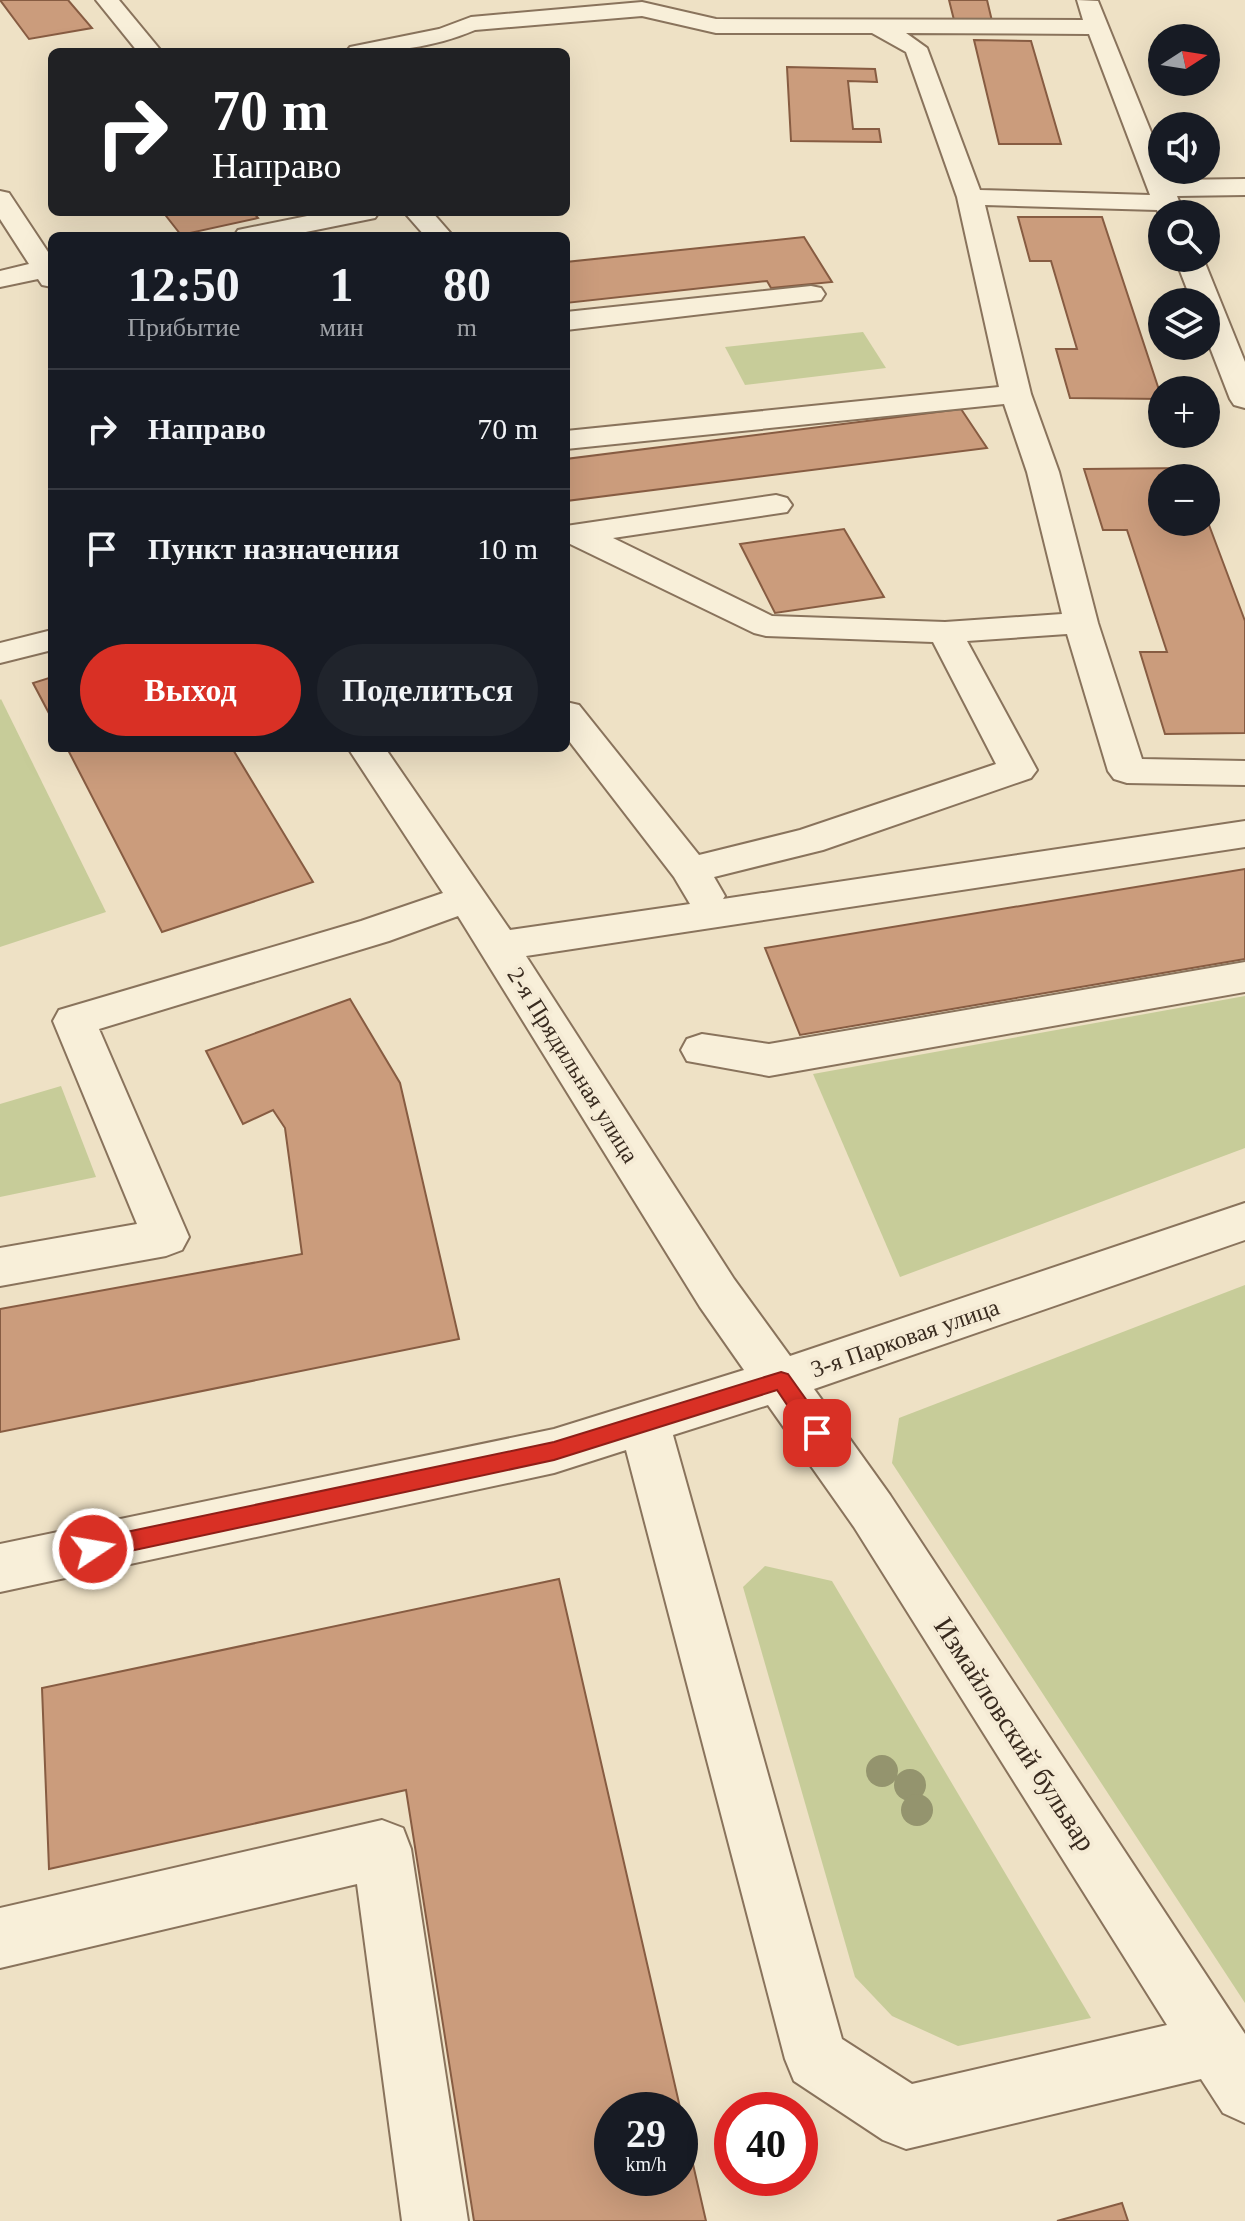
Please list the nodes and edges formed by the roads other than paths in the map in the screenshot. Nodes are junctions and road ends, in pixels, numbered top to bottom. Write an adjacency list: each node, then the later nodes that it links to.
1 (107, 0): 5 (street)
2 (1087, 0): 4 (street)
3 (876, 26): 4 (street); 6 (street); 8 (street)
4 (1098, 27): 10 (street)
5 (147, 48)
6 (378, 48)
7 (1245, 187): 11 (street)
8 (970, 197): 12 (street); 24 (street)
9 (0, 199): 19 (street)
10 (1166, 200)
11 (1177, 200)
12 (1148, 202)
13 (325, 216): 15 (street)
14 (421, 216): 17 (street)
15 (294, 219): 16 (street)
16 (258, 232)
17 (436, 232)
18 (1195, 272): 25 (street)
19 (48, 273)
20 (48, 276): 21 (street)
21 (0, 279)
22 (811, 294): 23 (street)
23 (570, 321)
24 (1016, 394): 26 (street); 29 (street)
25 (1245, 399)
26 (570, 440)
27 (776, 505): 28 (street)
28 (572, 534): 30 (street)
29 (1081, 623): 30 (street); 35 (street)
30 (945, 632): 37 (street)
31 (48, 641): 32 (street)
32 (0, 653)
33 (570, 718): 37 (street)
34 (369, 752): 38 (street, 2-я Прядильная улица)
35 (1245, 773)
36 (1245, 834): 39 (street)
37 (690, 870): 39 (street)
38 (466, 899): 40 (street, 2-я Прядильная улица); 44 (street)
39 (717, 915): 40 (street)
40 (499, 946): 45 (street, 2-я Прядильная улица)
41 (1245, 977): 42 (street)
42 (702, 1050)
43 (1245, 1221): 45 (street, 3-я Парковая улица)
44 (0, 1267)
45 (781, 1380): 46 (street, 3-я Парковая улица); 49 (street, Измайловский бульвар)
46 (644, 1422): 47 (street, 3-я Парковая улица); 49 (street)
47 (0, 1568)
48 (0, 1938): 50 (street)
49 (1230, 2068)
50 (435, 2221)

